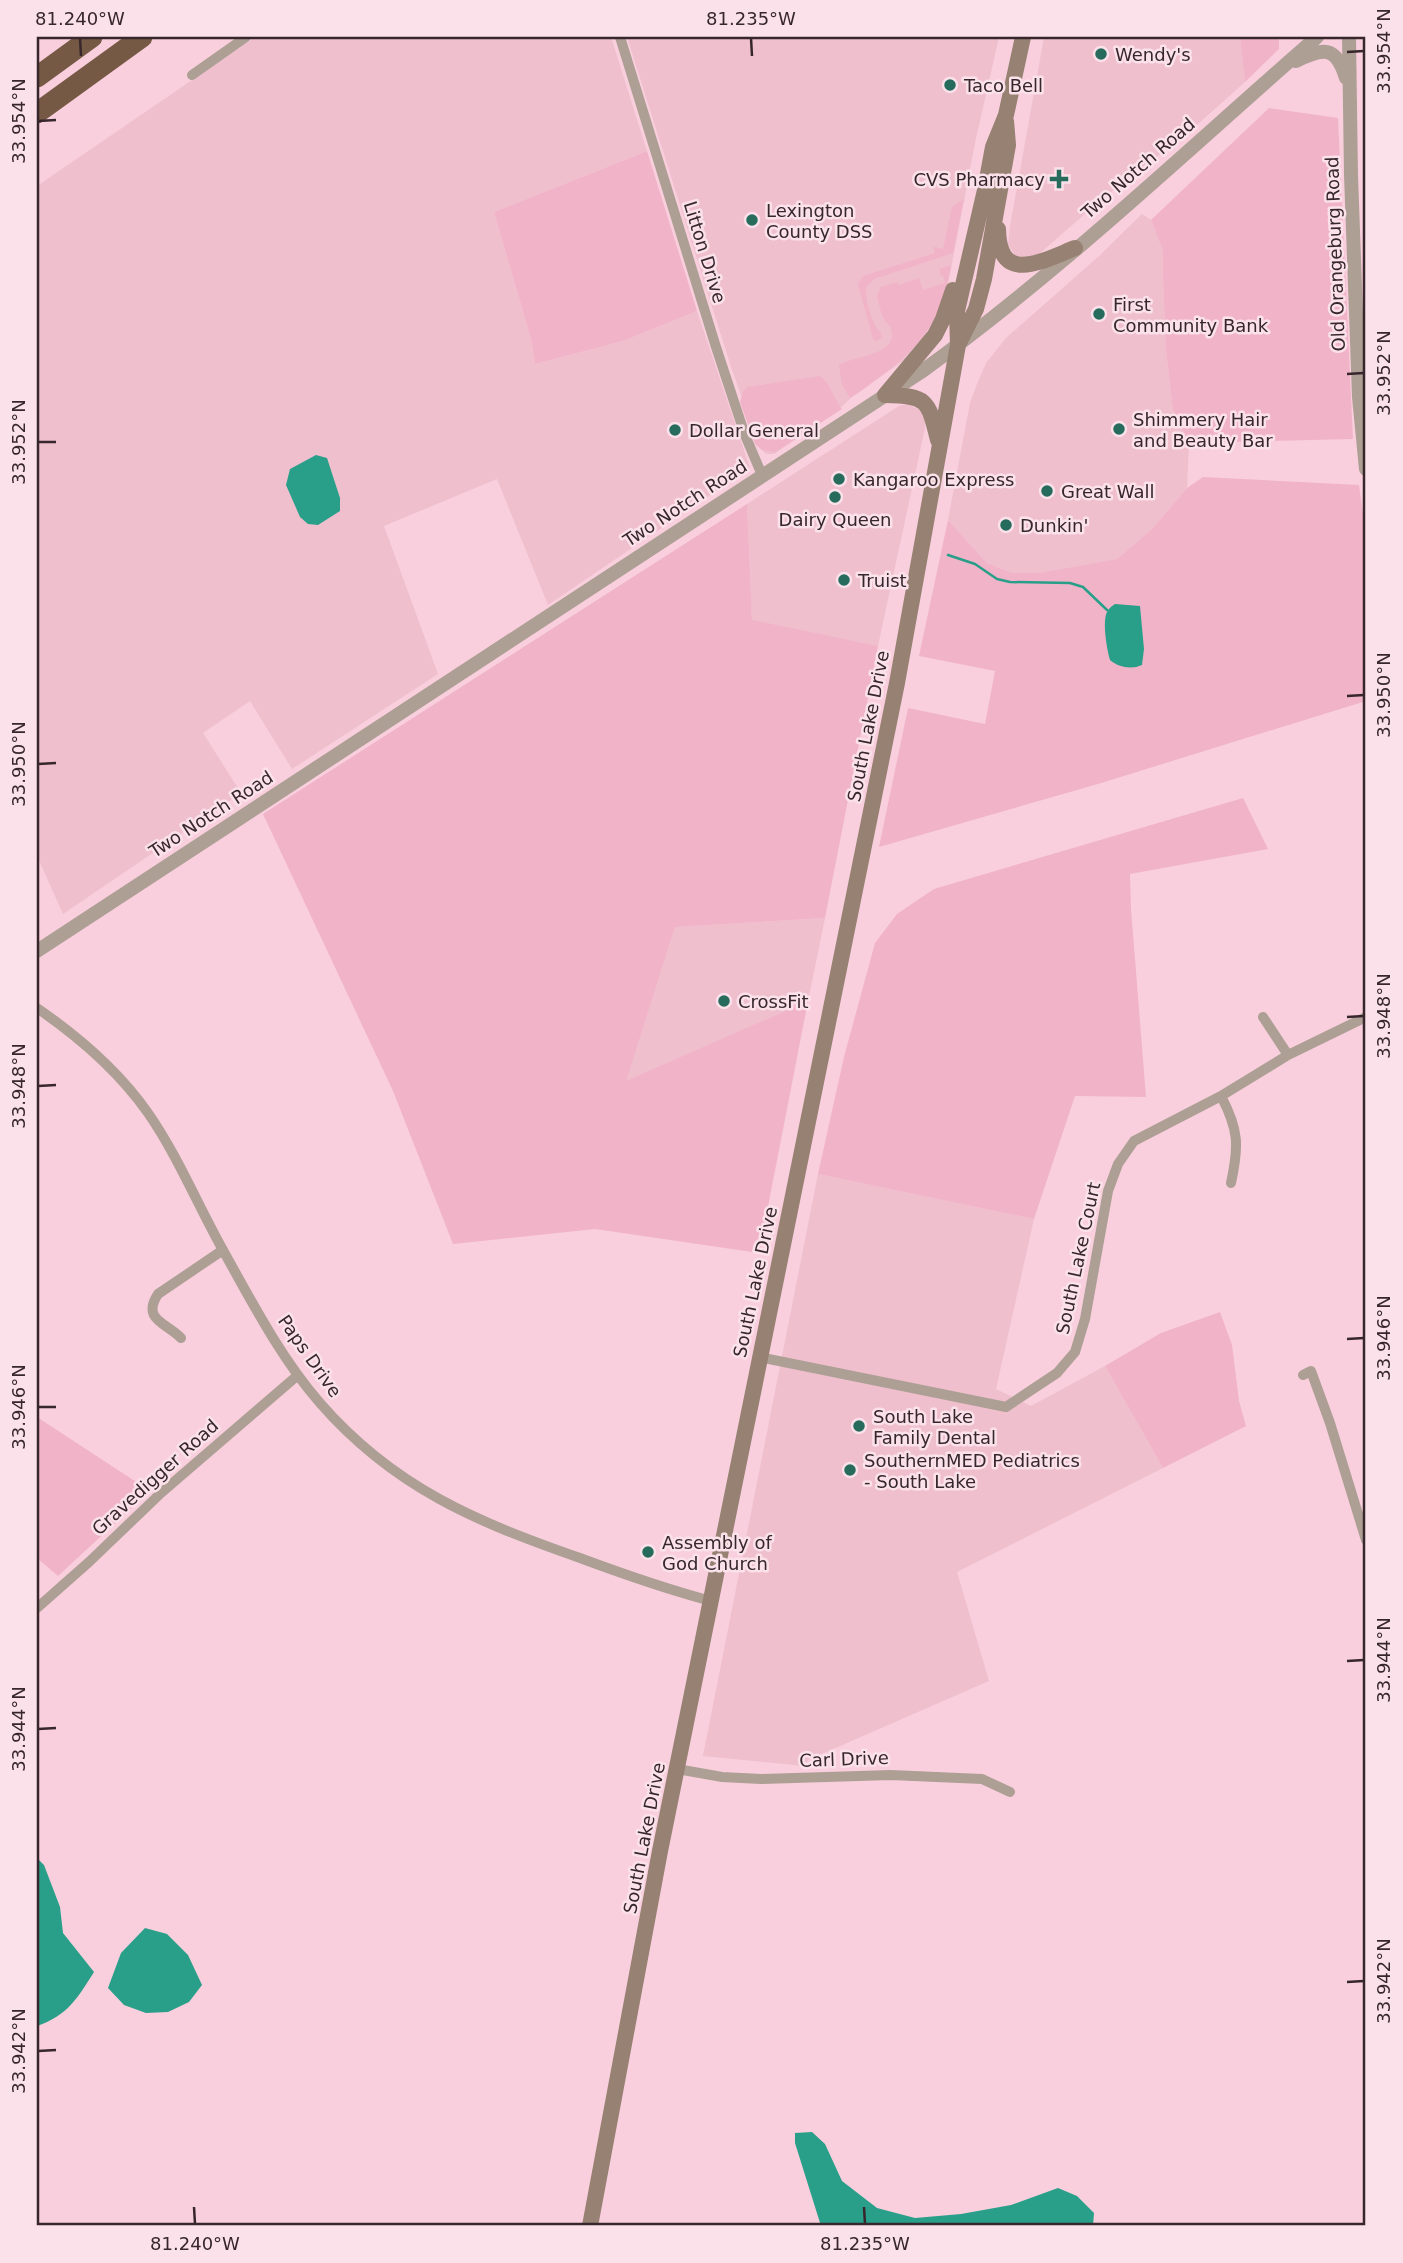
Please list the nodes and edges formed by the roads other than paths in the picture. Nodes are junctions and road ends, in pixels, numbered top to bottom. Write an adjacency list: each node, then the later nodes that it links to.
1 (92, 37): 10 (highway)
2 (142, 37): 12 (highway)
3 (246, 37): 9 (street)
4 (620, 37): 21 (street, Litton Drive)
5 (1023, 37): 13 (main road, South Lake Drive)
6 (1317, 37): 8 (street, Two Notch Road)
7 (1349, 37): 11 (street, Old Orangeburg Road)
8 (1279, 69): 11 (street); 15 (street, Two Notch Road)
9 (192, 75)
10 (37, 77)
11 (1350, 91): 20 (street, Old Orangeburg Road)
12 (37, 113)
13 (1006, 115): 14 (main road, South Lake Drive); 16 (main road, South Lake Drive)
14 (997, 201): 15 (main road); 17 (main road, South Lake Drive)
15 (1075, 248): 17 (street, Two Notch Road)
16 (970, 256): 17 (main road, South Lake Drive); 18 (main road)
17 (958, 345): 18 (street, Two Notch Road); 19 (main road, South Lake Drive)
18 (885, 395): 19 (main road); 21 (street, Two Notch Road)
19 (940, 448): 31 (main road, South Lake Drive)
20 (1366, 469)
21 (762, 475): 22 (street, Two Notch Road)
22 (37, 951)
23 (37, 1008): 29 (street, Paps Drive)
24 (1263, 1017): 26 (street)
25 (1366, 1017): 26 (street, South Lake Court)
26 (1287, 1055): 27 (street, South Lake Court)
27 (1221, 1096): 28 (street); 31 (street, South Lake Court)
28 (1231, 1183)
29 (223, 1250): 30 (street); 32 (street, Paps Drive)
30 (181, 1338)
31 (760, 1357): 35 (main road, South Lake Drive)
32 (298, 1375): 35 (street, Paps Drive); 36 (street, Gravedigger Road)
33 (1303, 1375): 34 (street)
34 (1366, 1540)
35 (711, 1601): 37 (main road, South Lake Drive)
36 (37, 1608)
37 (677, 1769): 38 (street, Carl Drive); 39 (main road, South Lake Drive)
38 (1010, 1792)
39 (590, 2226)

